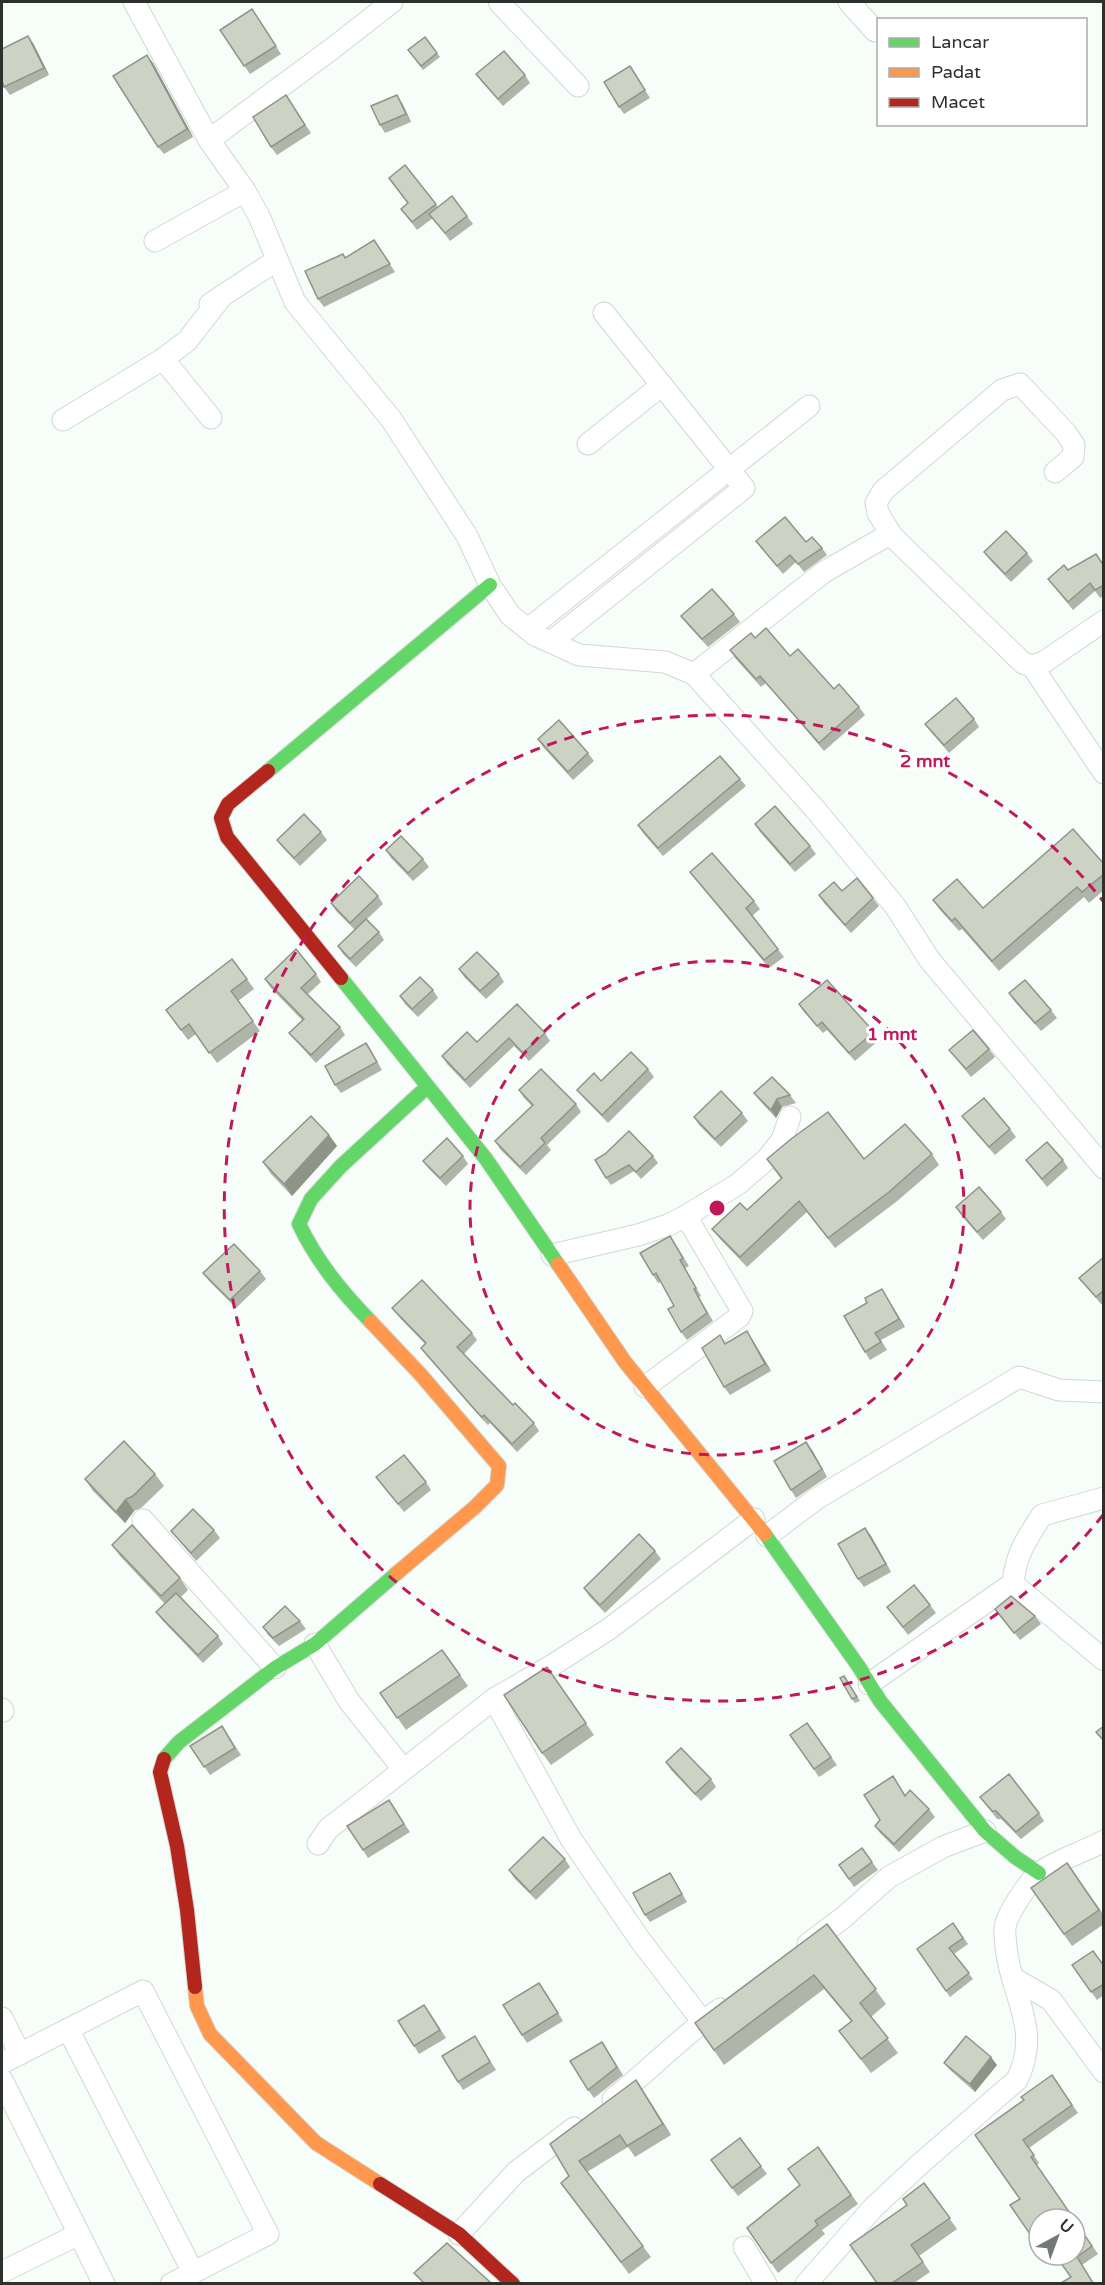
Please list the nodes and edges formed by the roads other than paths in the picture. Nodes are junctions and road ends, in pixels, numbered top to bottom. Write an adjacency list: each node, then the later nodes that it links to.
1 (134, 2): 7 (street)
2 (392, 2): 7 (street)
3 (499, 2): 6 (street)
4 (849, 2): 5 (street)
5 (875, 31)
6 (578, 86)
7 (209, 140): 8 (street)
8 (245, 191): 9 (street); 10 (street)
9 (155, 241)
10 (277, 260): 11 (street); 23 (street)
11 (222, 296): 12 (street); 14 (street)
12 (200, 311)
13 (604, 313): 15 (street)
14 (163, 359): 17 (street); 18 (street)
15 (662, 385): 19 (street); 20 (street)
16 (808, 406): 20 (street)
17 (211, 418)
18 (63, 420)
19 (588, 444)
20 (729, 469): 25 (street); 26 (street)
21 (1055, 472): 22 (street)
22 (892, 536): 27 (street); 28 (street)
23 (490, 585): 25 (street); 30 (street)
24 (1104, 621): 27 (street)
25 (528, 629): 26 (street)
26 (551, 642): 28 (street)
27 (1032, 666): 29 (street)
28 (694, 674): 32 (street)
29 (1104, 773)
30 (427, 1087): 34 (street); 42 (street)
31 (790, 1117): 33 (street)
32 (1104, 1168)
33 (686, 1216): 34 (street); 35 (street)
34 (552, 1255): 35 (street)
35 (645, 1387): 38 (street)
36 (1104, 1392): 40 (street)
37 (1104, 1498): 41 (street)
38 (754, 1519): 40 (street); 46 (street)
39 (143, 1520): 44 (street)
40 (767, 1536): 45 (street)
41 (1013, 1586): 43 (street); 45 (street)
42 (315, 1644): 44 (street); 47 (street)
43 (1104, 1660)
44 (275, 1668): 62 (street)
45 (870, 1684): 48 (street)
46 (494, 1699): 47 (street); 56 (street)
47 (403, 1769): 50 (street)
48 (985, 1831): 51 (street); 52 (street)
49 (1104, 1840): 51 (street)
50 (318, 1844)
51 (1039, 1873): 53 (street)
52 (789, 1959)
53 (1013, 1978): 59 (street); 70 (street)
54 (732, 2001): 56 (street)
55 (2, 2018): 58 (street)
56 (703, 2022): 62 (street)
57 (68, 2029): 58 (street); 65 (street); 65 (street)
58 (11, 2058)
59 (1104, 2072)
60 (2, 2080): 61 (street)
61 (79, 2234): 64 (street); 66 (street)
62 (459, 2234): 68 (street)
63 (744, 2247): 69 (street)
64 (2, 2272)
65 (193, 2272): 67 (street)
66 (104, 2283)
67 (171, 2283)
68 (513, 2283)
69 (766, 2283)
70 (806, 2283)

